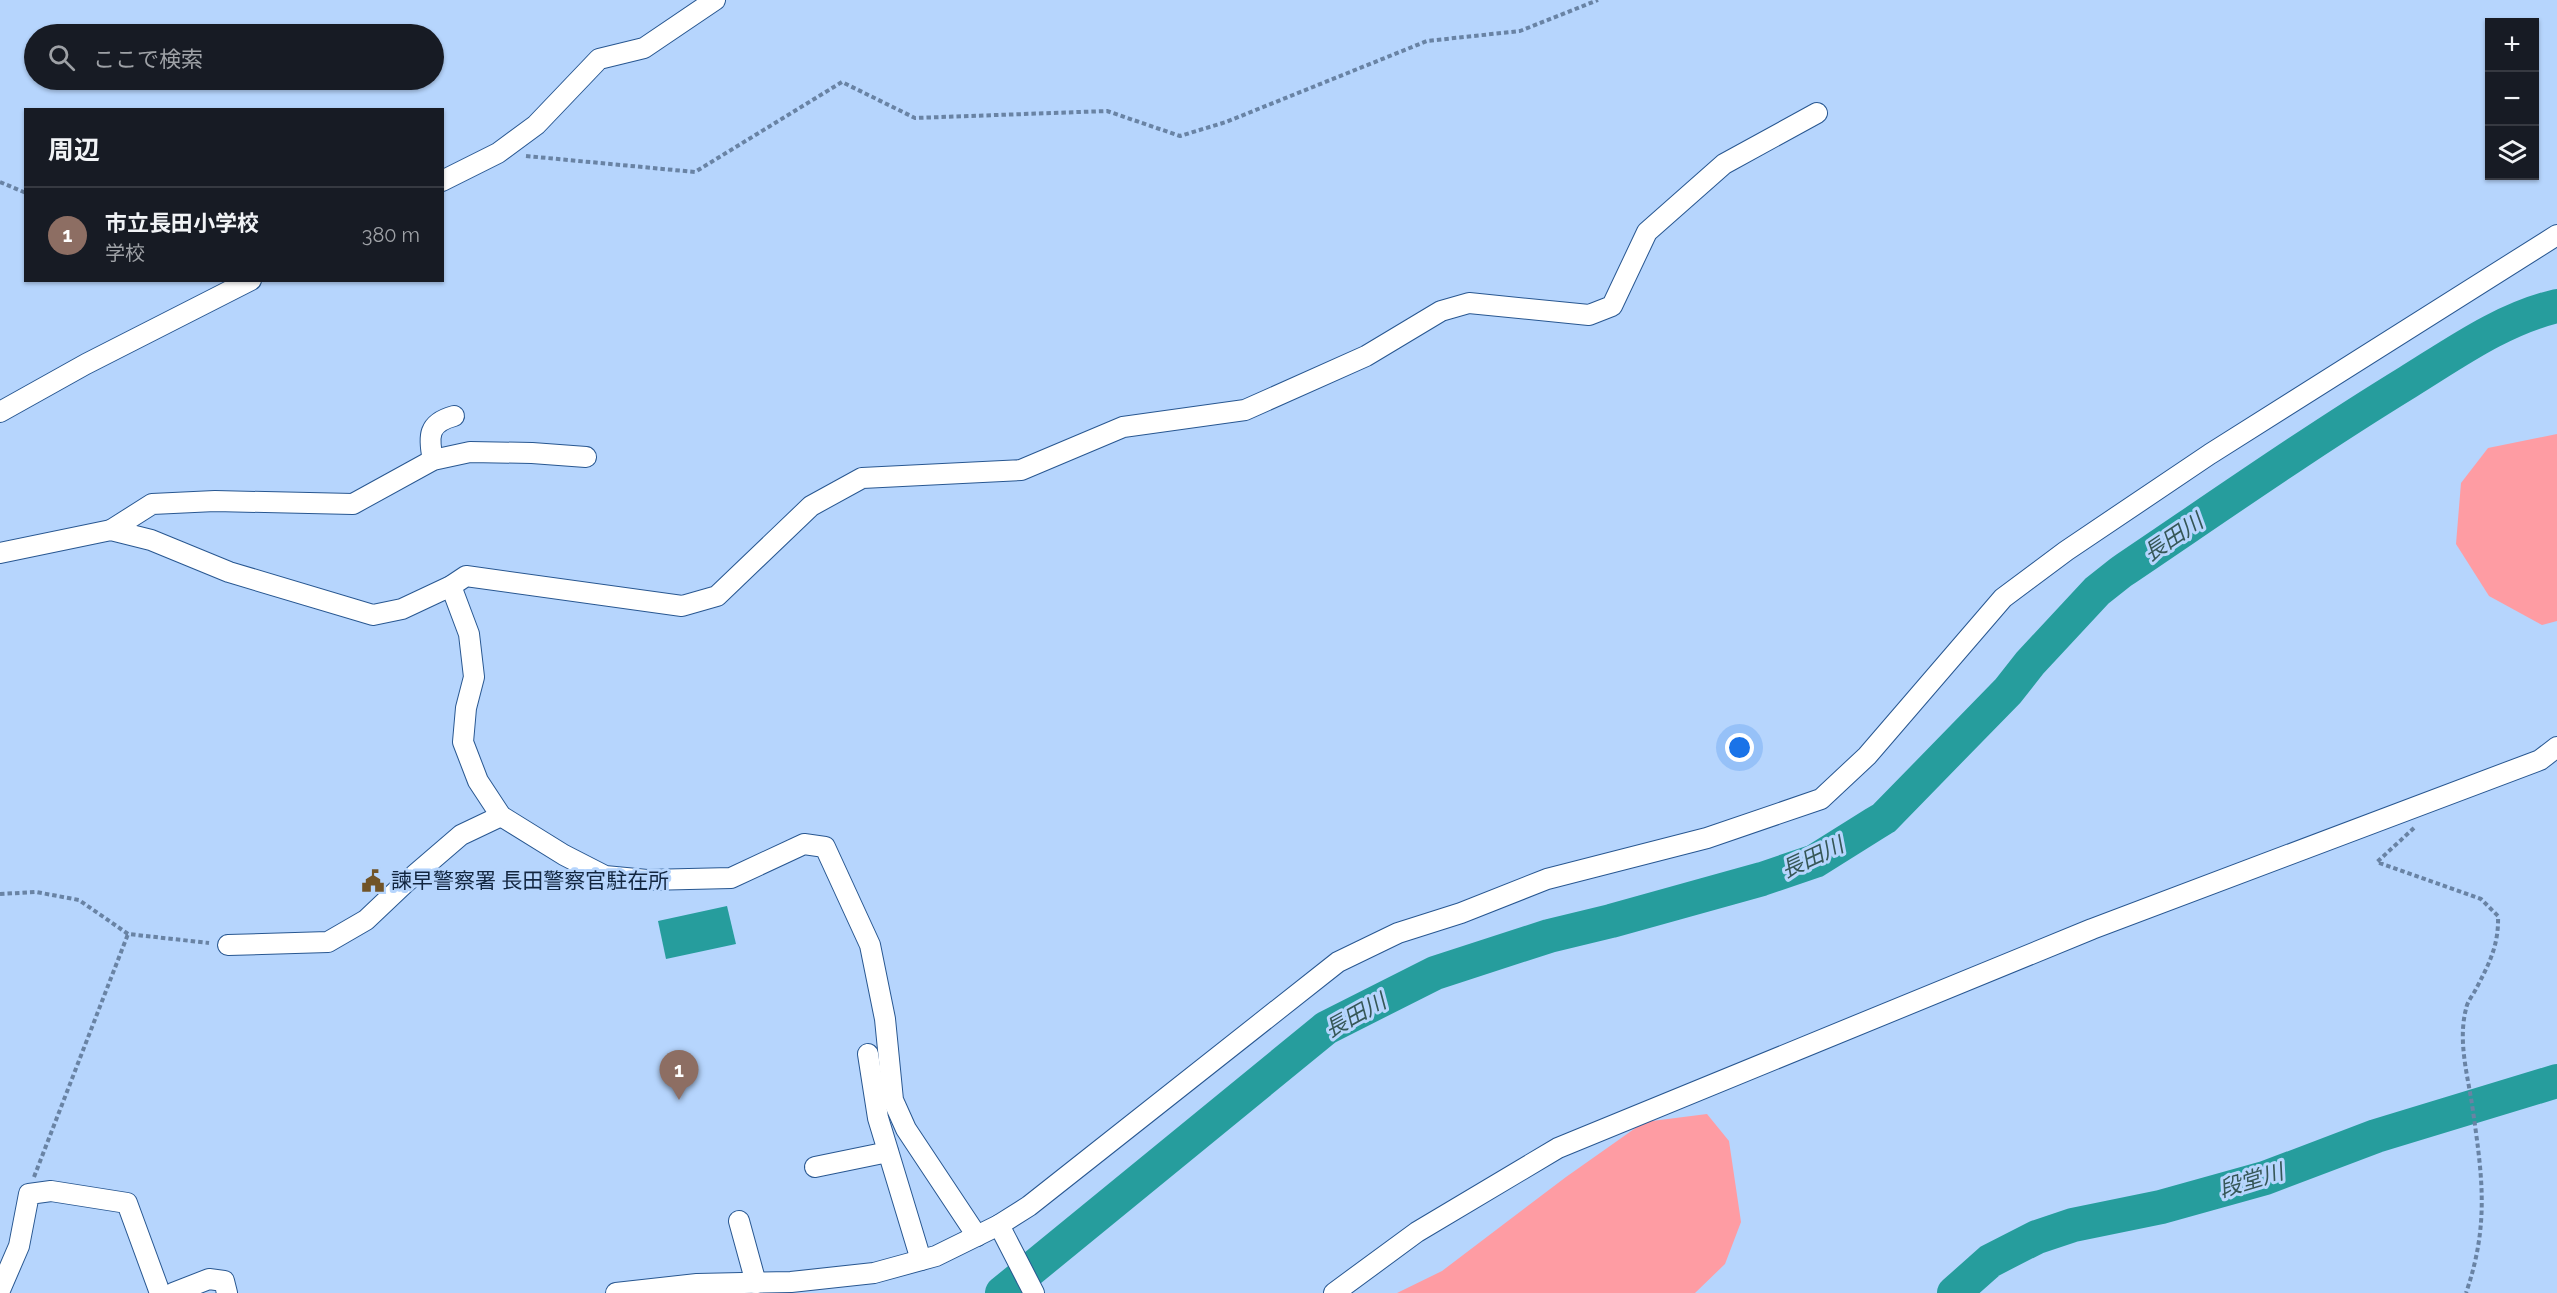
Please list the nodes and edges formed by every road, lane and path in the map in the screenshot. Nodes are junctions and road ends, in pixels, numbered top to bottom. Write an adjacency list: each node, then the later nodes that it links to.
1 (715, 0): 4 (street)
2 (1598, 0): 4 (path)
3 (1817, 113): 16 (street)
4 (498, 153): 5 (street)
5 (444, 180)
6 (0, 182): 7 (path)
7 (24, 191)
8 (2557, 235): 28 (street)
9 (247, 282): 10 (street)
10 (0, 412)
11 (454, 416): 13 (street)
12 (586, 457): 13 (street)
13 (433, 460): 14 (street)
14 (111, 530): 15 (street); 16 (street)
15 (0, 553)
16 (451, 586): 18 (street)
17 (2557, 747): 38 (street)
18 (501, 816): 22 (street); 29 (street)
19 (2421, 823): 39 (path)
20 (0, 894): 21 (path)
21 (128, 934): 22 (path); 26 (path)
22 (228, 945)
23 (868, 1054): 24 (street)
24 (888, 1152): 25 (street); 30 (street)
25 (815, 1167)
26 (29, 1194): 32 (street); 33 (street)
27 (739, 1221): 31 (street)
28 (1002, 1233): 29 (street); 37 (street)
29 (977, 1236): 30 (street)
30 (921, 1260): 31 (street)
31 (756, 1283): 36 (street)
32 (0, 1290)
33 (160, 1293)
34 (173, 1293): 35 (street)
35 (227, 1293)
36 (616, 1293)
37 (1034, 1293)
38 (1334, 1293)
39 (2466, 1293)

